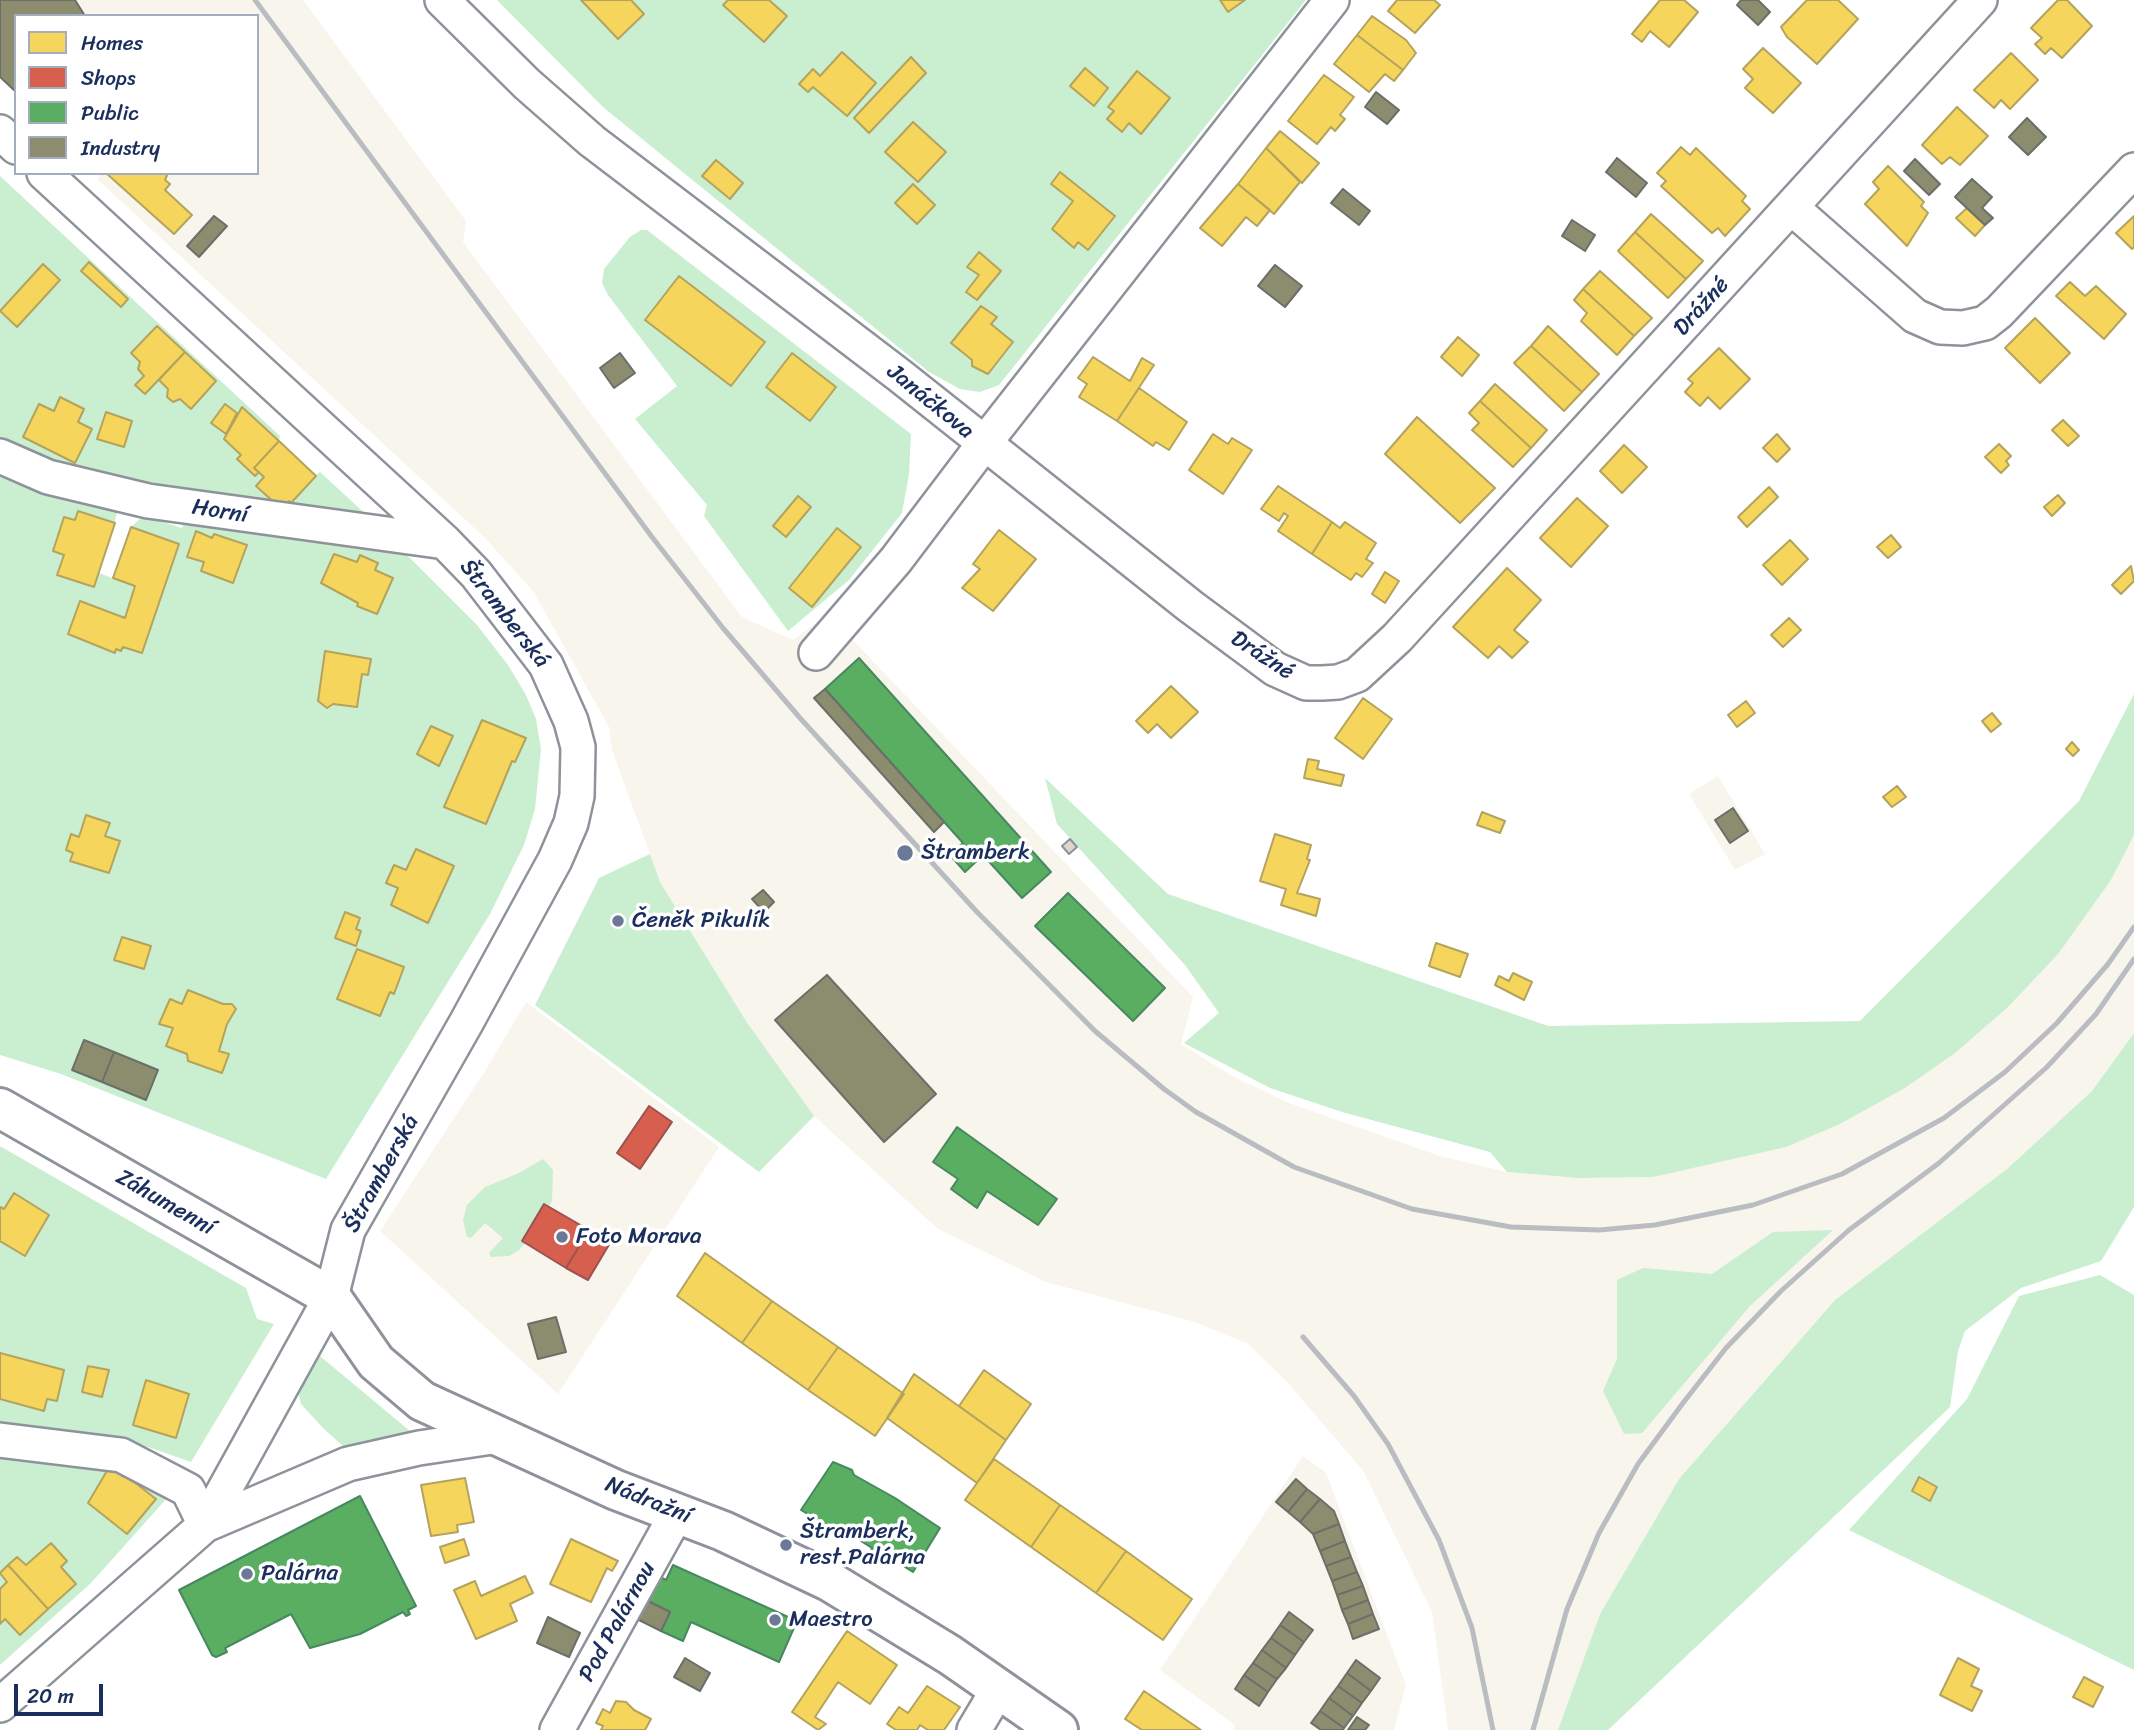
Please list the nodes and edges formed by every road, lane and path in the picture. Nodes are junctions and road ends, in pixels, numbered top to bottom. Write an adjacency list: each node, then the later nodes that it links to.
1 (442, 0): 9 (street, Janáčkova)
2 (1332, 0): 9 (street, Janáčkova)
3 (1980, 0): 8 (street, Drážné)
4 (0, 132): 5 (street)
5 (14, 145)
6 (2134, 170): 8 (street)
7 (46, 175): 11 (street, Štramberská)
8 (1792, 208): 9 (street, Drážné)
9 (983, 445): 12 (street)
10 (0, 456): 11 (street, Horní)
11 (446, 542): 14 (street, Štramberská)
12 (816, 653)
13 (0, 1108): 14 (main road, Záhumenní)
14 (331, 1297): 15 (main road, Nádražní); 18 (street)
15 (499, 1436): 17 (main road, Nádražní); 18 (street)
16 (0, 1440): 18 (street)
17 (677, 1513): 19 (main road, Nádražní); 21 (street, Pod Palárnou)
18 (205, 1525): 20 (street)
19 (999, 1688): 22 (street); 23 (main road, Nádražní)
20 (0, 1705)
21 (557, 1730)
22 (974, 1730)
23 (1058, 1730)

